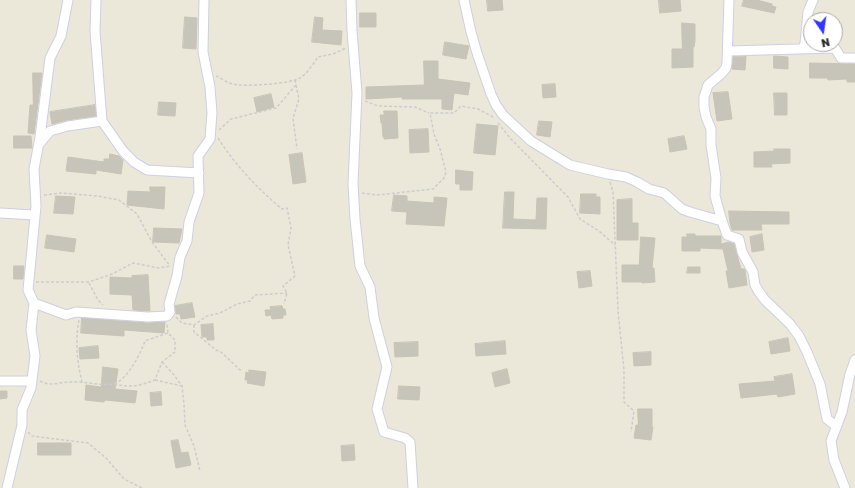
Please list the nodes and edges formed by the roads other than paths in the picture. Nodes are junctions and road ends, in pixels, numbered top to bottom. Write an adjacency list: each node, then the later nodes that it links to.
1 (68, 0): 14 (street)
2 (96, 0): 13 (street)
3 (204, 0): 15 (street)
4 (351, 0): 25 (street)
5 (464, 0): 18 (street)
6 (730, 0): 10 (street)
7 (813, 0): 8 (street)
8 (808, 12)
9 (803, 49): 10 (street)
10 (728, 50): 18 (street)
11 (837, 52): 12 (street)
12 (855, 58)
13 (102, 121): 14 (street); 15 (street)
14 (39, 145): 17 (street)
15 (199, 173): 19 (street)
16 (0, 213): 17 (street)
17 (34, 215): 19 (street)
18 (722, 221): 23 (street)
19 (34, 303): 22 (street)
20 (855, 360): 23 (street)
21 (0, 381): 22 (street)
22 (32, 381): 24 (street)
23 (836, 426): 26 (street)
24 (8, 488)
25 (413, 488)
26 (845, 488)

